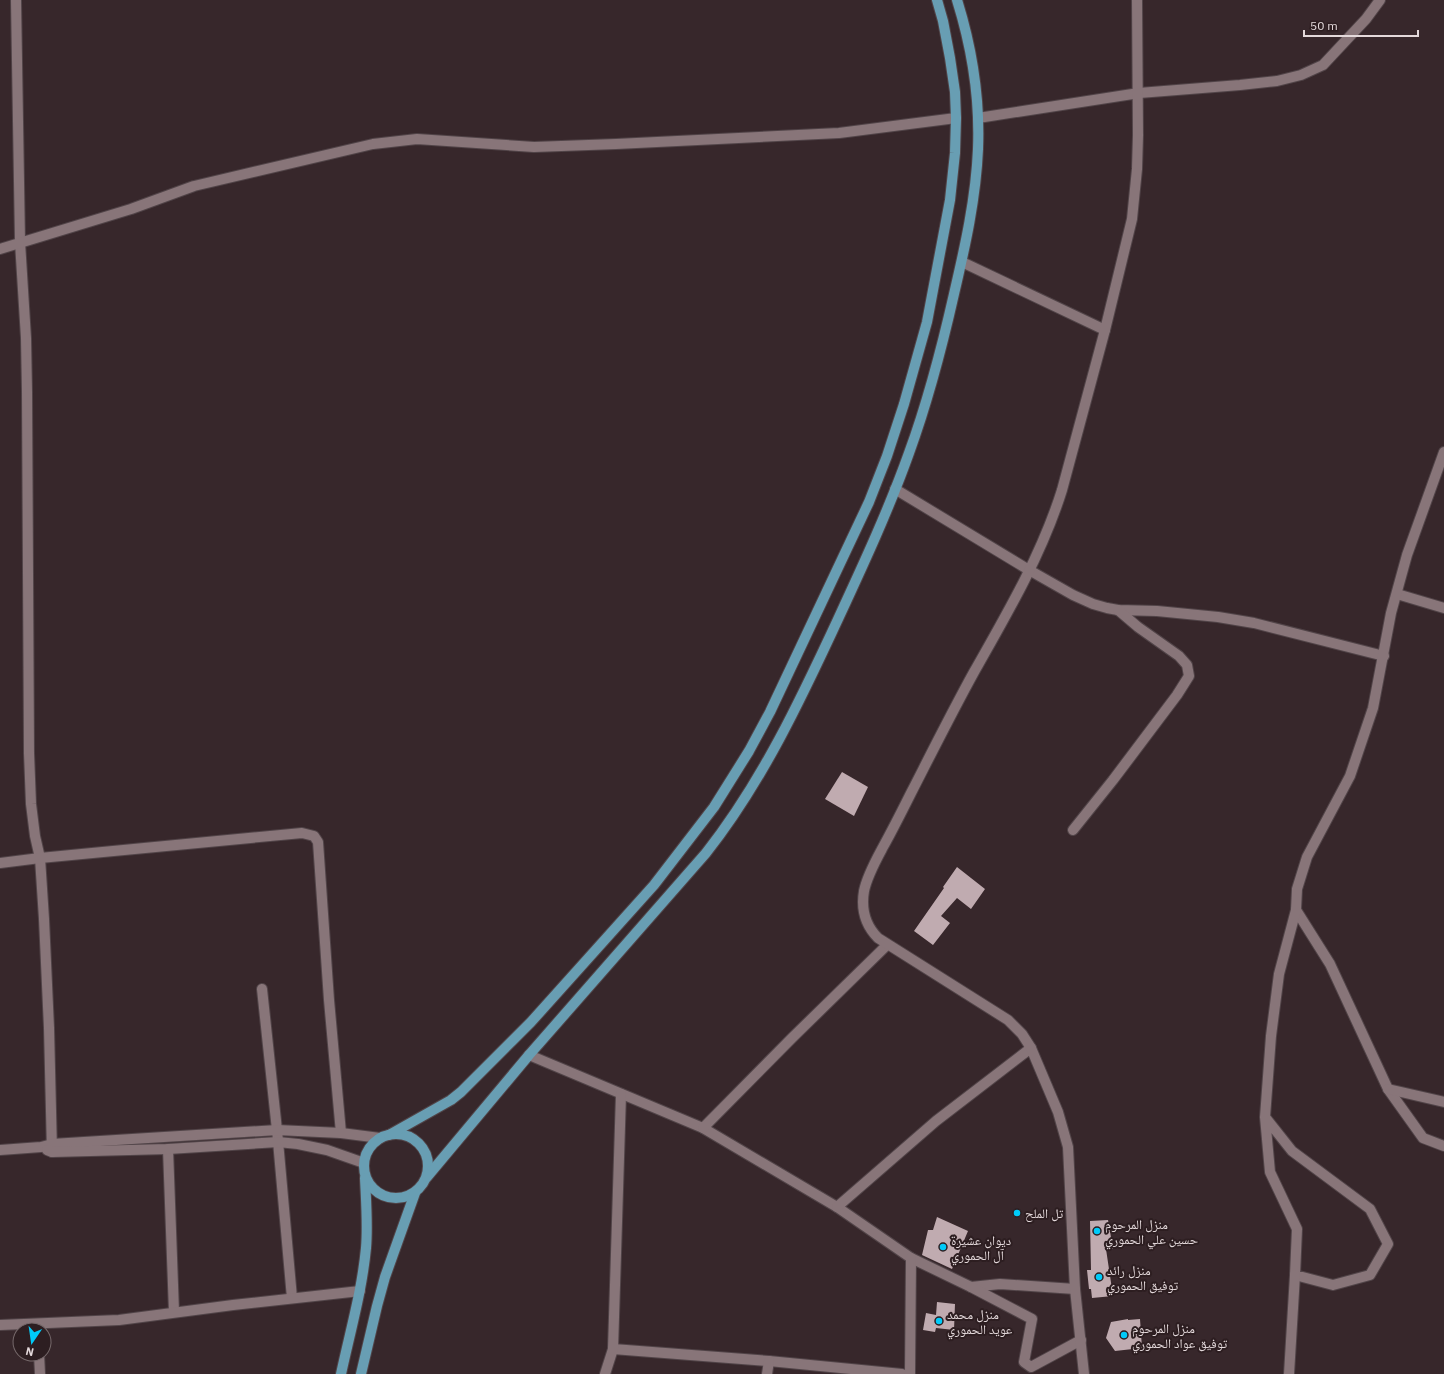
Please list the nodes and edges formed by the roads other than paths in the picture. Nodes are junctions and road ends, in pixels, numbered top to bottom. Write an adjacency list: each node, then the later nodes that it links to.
1 (16, 0): 9 (street)
2 (937, 0): 7 (main road)
3 (957, 0): 8 (main road)
4 (1137, 0): 6 (street)
5 (1380, 0): 6 (street)
6 (1138, 93): 8 (street); 12 (street)
7 (956, 118): 9 (street); 35 (main road)
8 (978, 118): 11 (main road)
9 (20, 242): 10 (street); 21 (street)
10 (0, 250)
11 (962, 262): 12 (street); 14 (main road)
12 (1105, 330): 15 (street)
13 (1444, 452): 16 (street)
14 (896, 489): 15 (street); 27 (main road)
15 (1029, 570): 18 (street); 24 (street)
16 (1396, 594): 17 (street); 19 (street)
17 (1444, 608)
18 (1118, 610): 19 (street); 20 (street)
19 (1384, 656): 23 (street)
20 (1073, 830)
21 (40, 858): 22 (street); 34 (street); 39 (street)
22 (0, 863)
23 (1296, 910): 28 (street); 31 (street)
24 (888, 945): 26 (street); 32 (street)
25 (262, 989): 33 (street)
26 (1031, 1048): 46 (street); 50 (street)
27 (529, 1055): 29 (street); 44 (main road)
28 (1388, 1089): 30 (street); 38 (street)
29 (621, 1094): 32 (street); 58 (street)
30 (1444, 1102)
31 (1265, 1117): 48 (street); 48 (street)
32 (703, 1128): 46 (street)
33 (277, 1130): 34 (street); 37 (street); 39 (street)
34 (341, 1133): 36 (street)
35 (390, 1135): 36 (main road); 44 (main road)
36 (380, 1138): 42 (main road)
37 (278, 1142): 40 (street); 42 (street); 52 (street)
38 (1444, 1146)
39 (52, 1148): 40 (street); 41 (street)
40 (168, 1149): 53 (street)
41 (0, 1150)
42 (364, 1163): 43 (main road)
43 (365, 1176): 45 (main road); 51 (main road)
44 (427, 1177): 45 (main road)
45 (415, 1193): 63 (main road)
46 (837, 1207): 47 (street)
47 (911, 1258): 49 (street); 67 (street)
48 (1295, 1275): 69 (street)
49 (971, 1287): 50 (street); 57 (street)
50 (1075, 1289): 57 (street)
51 (360, 1291): 52 (street); 62 (main road)
52 (292, 1298): 53 (street)
53 (174, 1312): 56 (street)
54 (0, 1325): 55 (street)
55 (12, 1326)
56 (52, 1326)
57 (1080, 1340): 68 (street)
58 (613, 1349): 59 (street); 64 (street)
59 (769, 1361): 65 (street); 66 (street)
60 (39, 1362): 61 (street)
61 (40, 1374)
62 (340, 1374)
63 (361, 1374)
64 (605, 1374)
65 (767, 1374)
66 (902, 1374)
67 (910, 1374)
68 (1084, 1374)
69 (1289, 1374)

